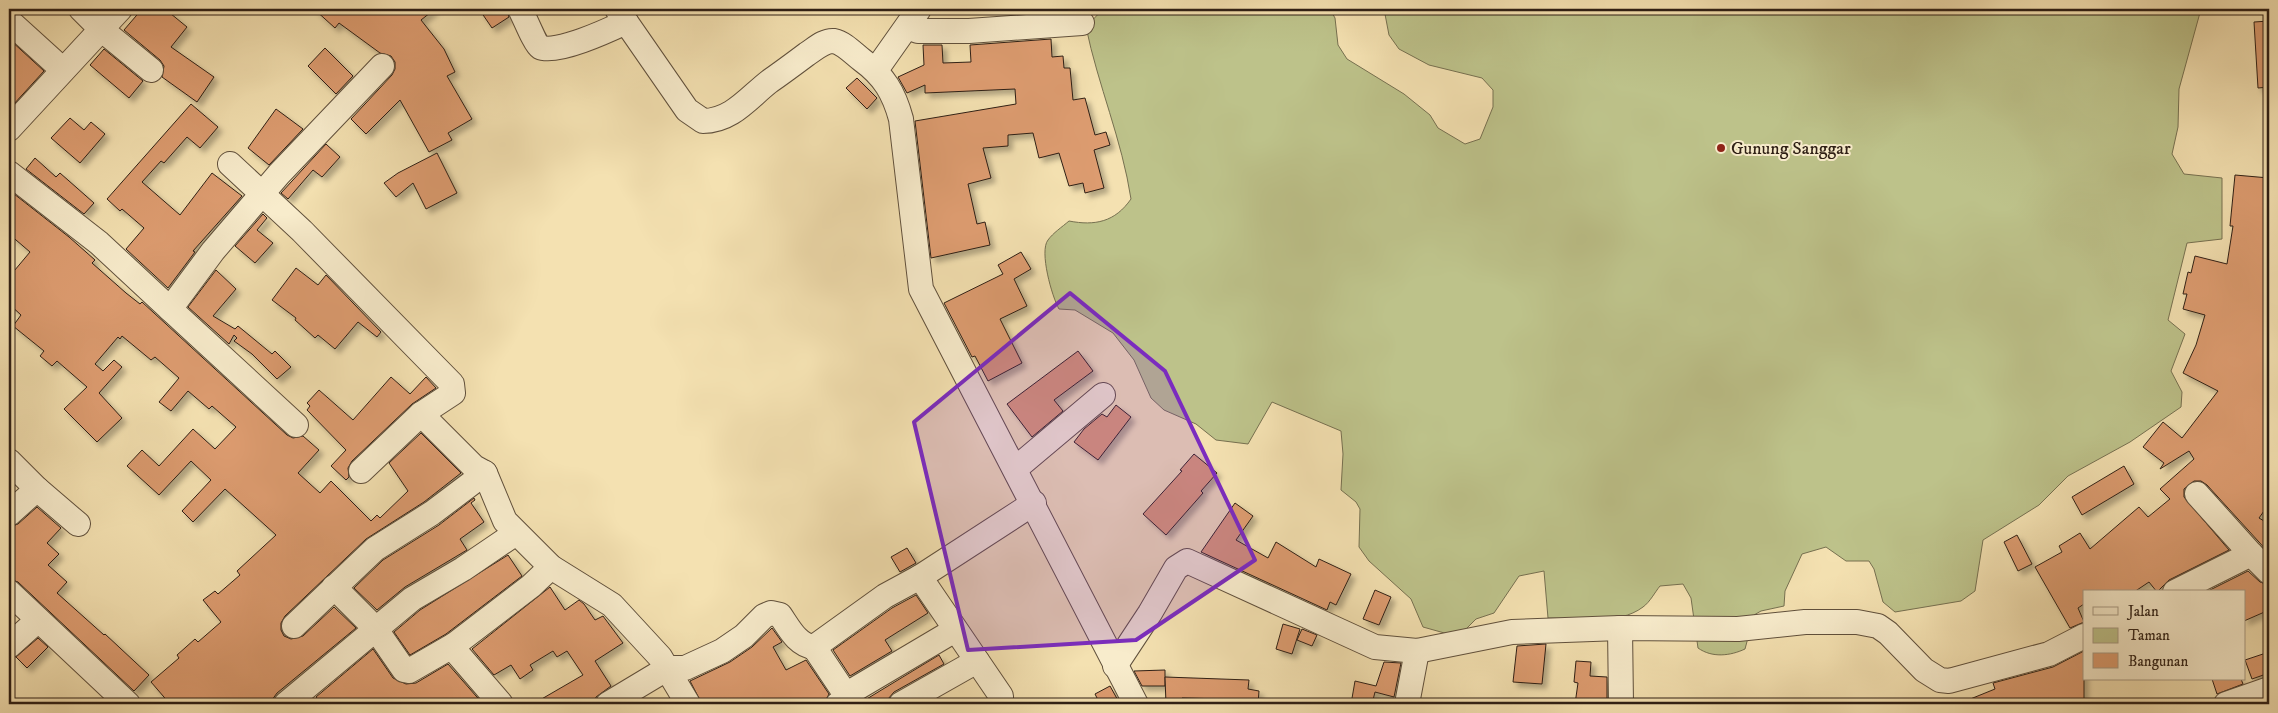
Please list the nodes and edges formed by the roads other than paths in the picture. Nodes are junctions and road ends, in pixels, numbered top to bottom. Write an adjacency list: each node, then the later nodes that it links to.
1 (81, 9): 9 (street)
2 (120, 9): 9 (street)
3 (520, 9): 4 (street)
4 (622, 15): 13 (street)
5 (1042, 17): 6 (street); 8 (street)
6 (913, 18): 13 (street)
7 (9, 21): 11 (street)
8 (1082, 23)
9 (102, 30): 11 (street); 12 (street)
10 (382, 66): 17 (street)
11 (63, 70): 14 (street)
12 (151, 70)
13 (876, 70): 23 (street)
14 (9, 129)
15 (230, 164): 17 (street)
16 (9, 173): 18 (street)
17 (263, 194): 18 (street); 20 (street)
18 (170, 309): 21 (street)
19 (1103, 395): 23 (street)
20 (420, 414): 24 (street); 25 (street)
21 (296, 426)
22 (9, 461): 26 (street)
23 (1015, 469): 28 (street)
24 (361, 471)
25 (485, 473): 31 (street); 36 (street)
26 (37, 489): 29 (street); 30 (street)
27 (2197, 494): 32 (street)
28 (1034, 504): 35 (street); 50 (street)
29 (9, 514)
30 (78, 524)
31 (516, 533): 33 (street); 41 (street)
32 (2251, 554): 34 (street); 37 (street)
33 (551, 567): 45 (street); 51 (street)
34 (2269, 572)
35 (920, 577): 43 (street); 47 (street)
36 (334, 588): 40 (street); 41 (street)
37 (2179, 590)
38 (9, 592): 39 (street)
39 (38, 620): 46 (street); 54 (street)
40 (294, 626)
41 (376, 628): 45 (street); 55 (street)
42 (1620, 628): 44 (street); 48 (street); 63 (street)
43 (955, 630): 49 (street); 53 (street)
44 (2083, 636)
45 (454, 645): 56 (street)
46 (9, 646)
47 (814, 647): 51 (street); 53 (street)
48 (1417, 652): 50 (street); 62 (street)
49 (977, 661): 59 (street); 60 (street)
50 (1115, 666): 61 (street)
51 (668, 668): 57 (street); 58 (street)
52 (2269, 689): 64 (street)
53 (846, 702)
54 (128, 704)
55 (286, 704)
56 (501, 704)
57 (608, 704)
58 (688, 704)
59 (901, 704)
60 (1001, 704)
61 (1136, 704)
62 (1407, 704)
63 (1621, 704)
64 (2226, 704)

